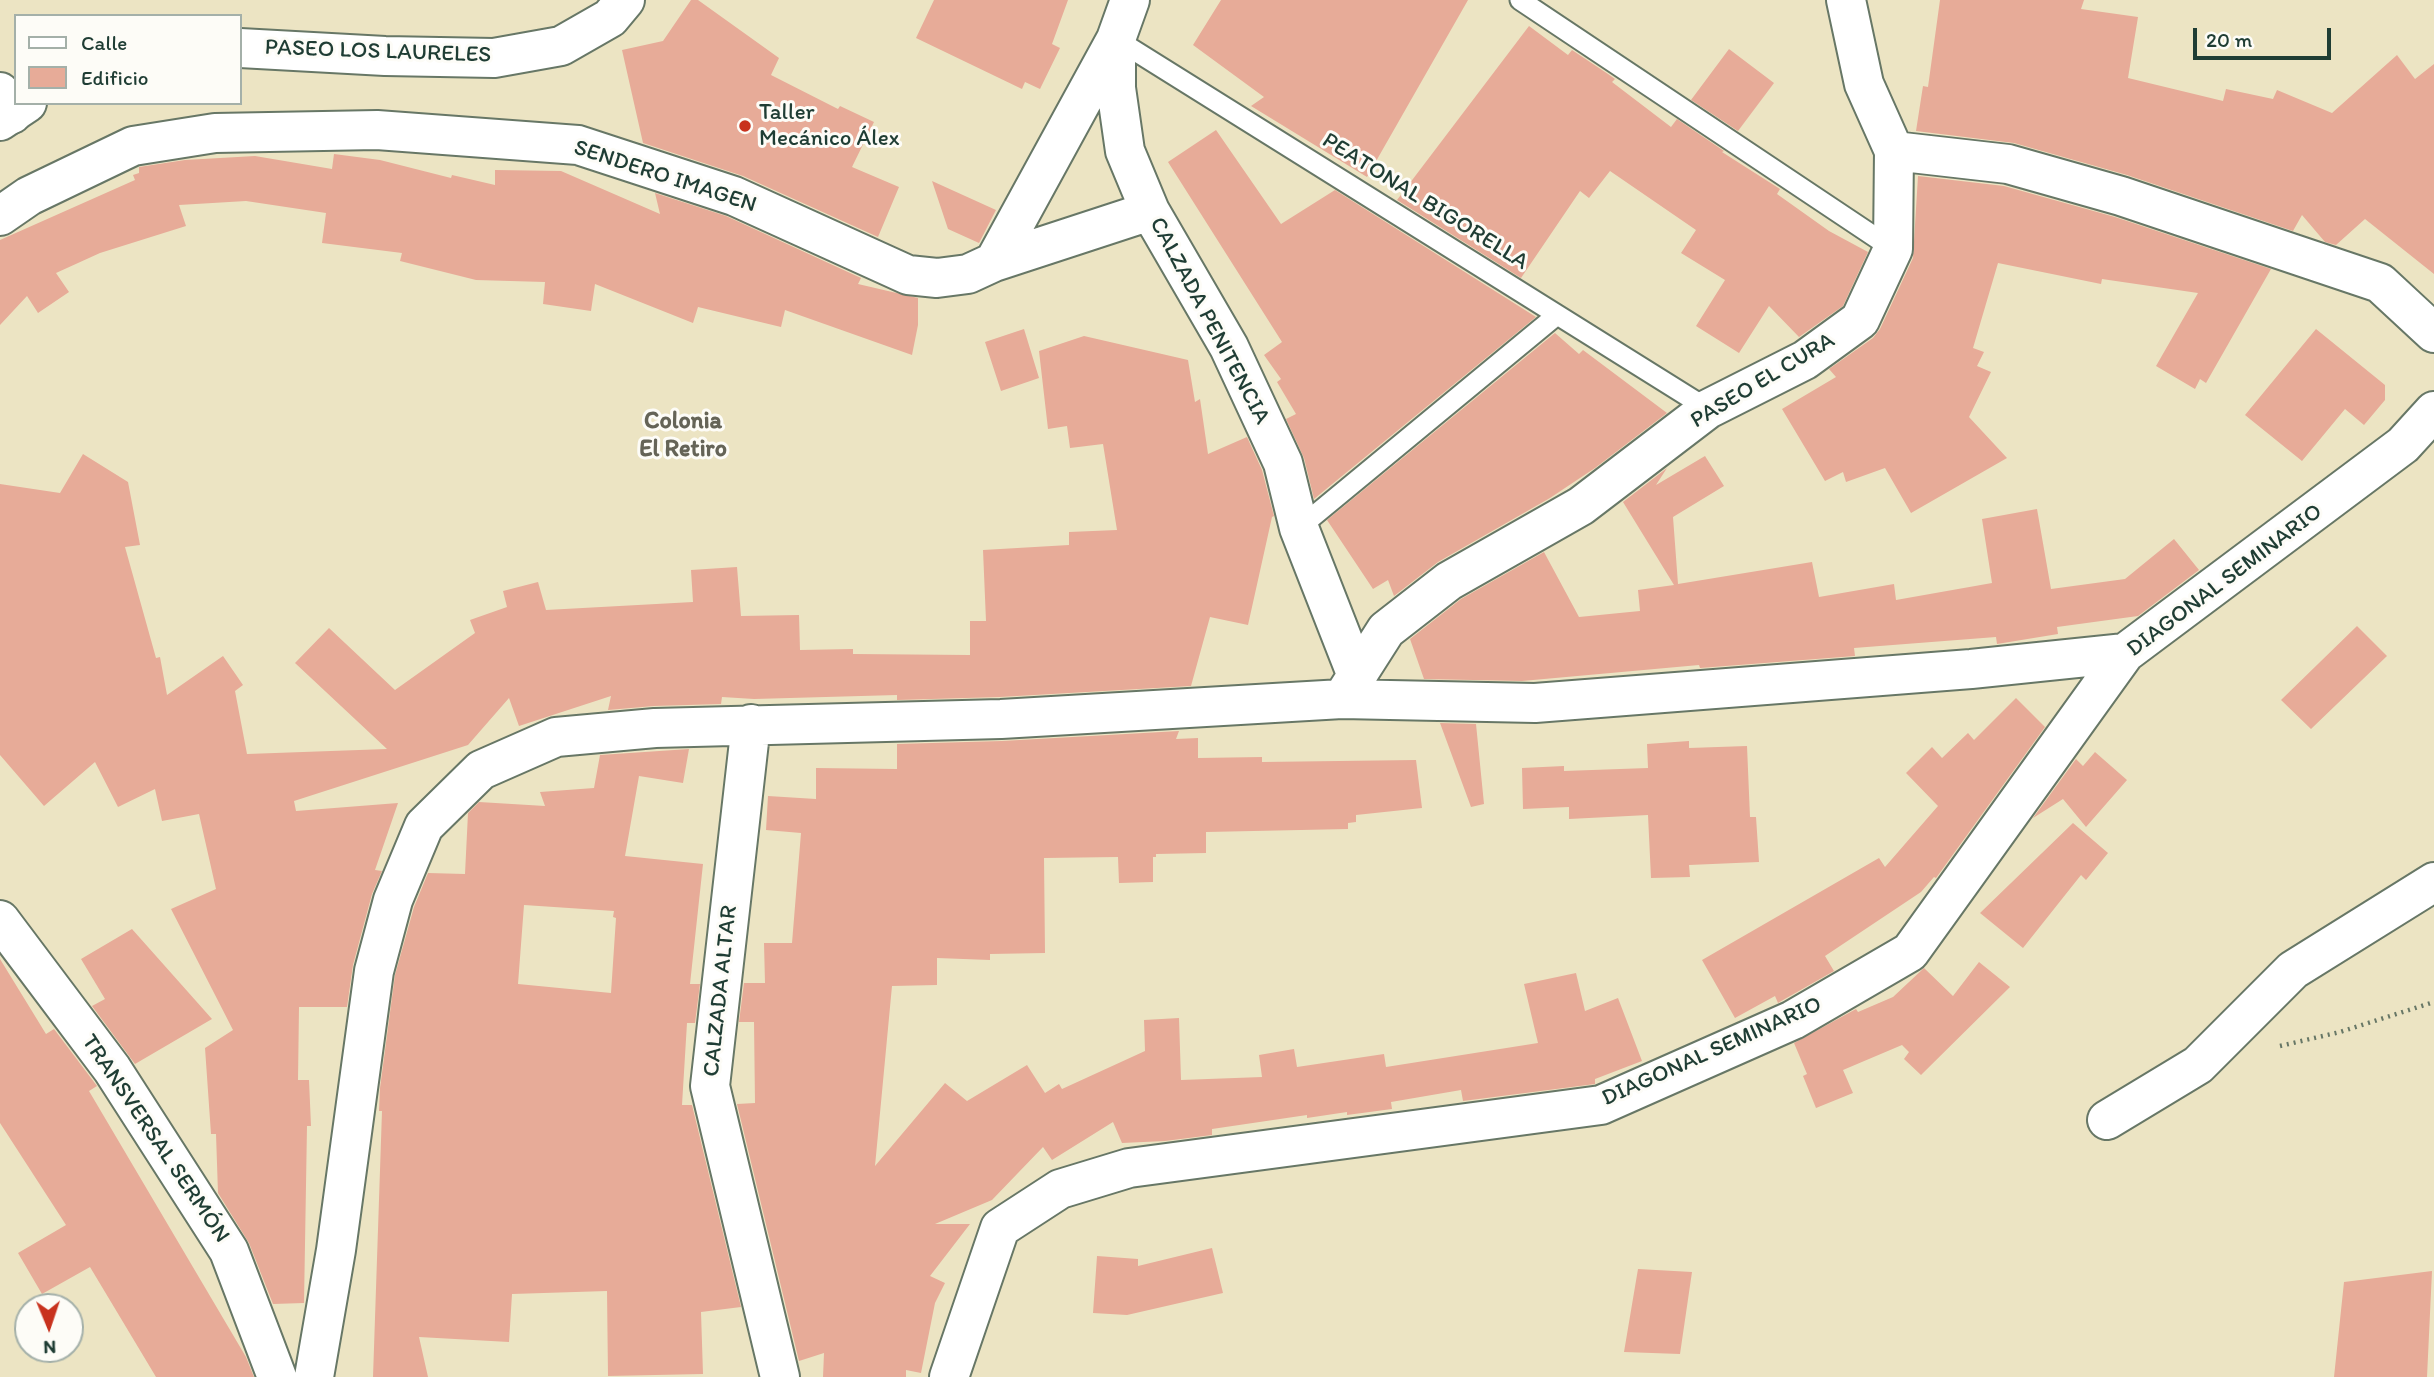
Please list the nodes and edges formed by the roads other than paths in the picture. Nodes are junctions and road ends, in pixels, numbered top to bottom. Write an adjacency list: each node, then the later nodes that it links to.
1 (625, 0): 6 (street, PASEO LOS LAURELES)
2 (1130, 0): 5 (street, CALZADA PENITENCIA)
3 (1520, 0): 10 (lane)
4 (1846, 0): 7 (street, PASEO EL CURA)
5 (1116, 39): 8 (street, CALZADA PENITENCIA); 11 (street); 12 (lane, PEATONAL BIGORELLA)
6 (242, 48)
7 (1894, 151): 10 (street, PASEO EL CURA); 13 (street)
8 (1150, 211): 11 (street, SENDERO IMAGEN); 16 (street, CALZADA PENITENCIA)
9 (0, 216): 11 (street, SENDERO IMAGEN)
10 (1893, 249): 14 (street, PASEO EL CURA)
11 (993, 262)
12 (1558, 315): 14 (lane, PEATONAL BIGORELLA); 16 (lane)
13 (2434, 333)
14 (1708, 410): 18 (street, PASEO EL CURA)
15 (2434, 411): 17 (street, DIAGONAL SEMINARIO)
16 (1299, 528): 18 (street, CALZADA PENITENCIA)
17 (2125, 653): 18 (street); 26 (street, DIAGONAL SEMINARIO)
18 (1350, 687): 19 (street)
19 (751, 724): 24 (street); 25 (street, CALZADA ALTAR)
20 (2434, 882): 22 (street)
21 (0, 920): 23 (street, TRANSVERSAL SERMÓN)
22 (2107, 1120)
23 (277, 1377)
24 (314, 1377)
25 (780, 1377)
26 (949, 1377)

